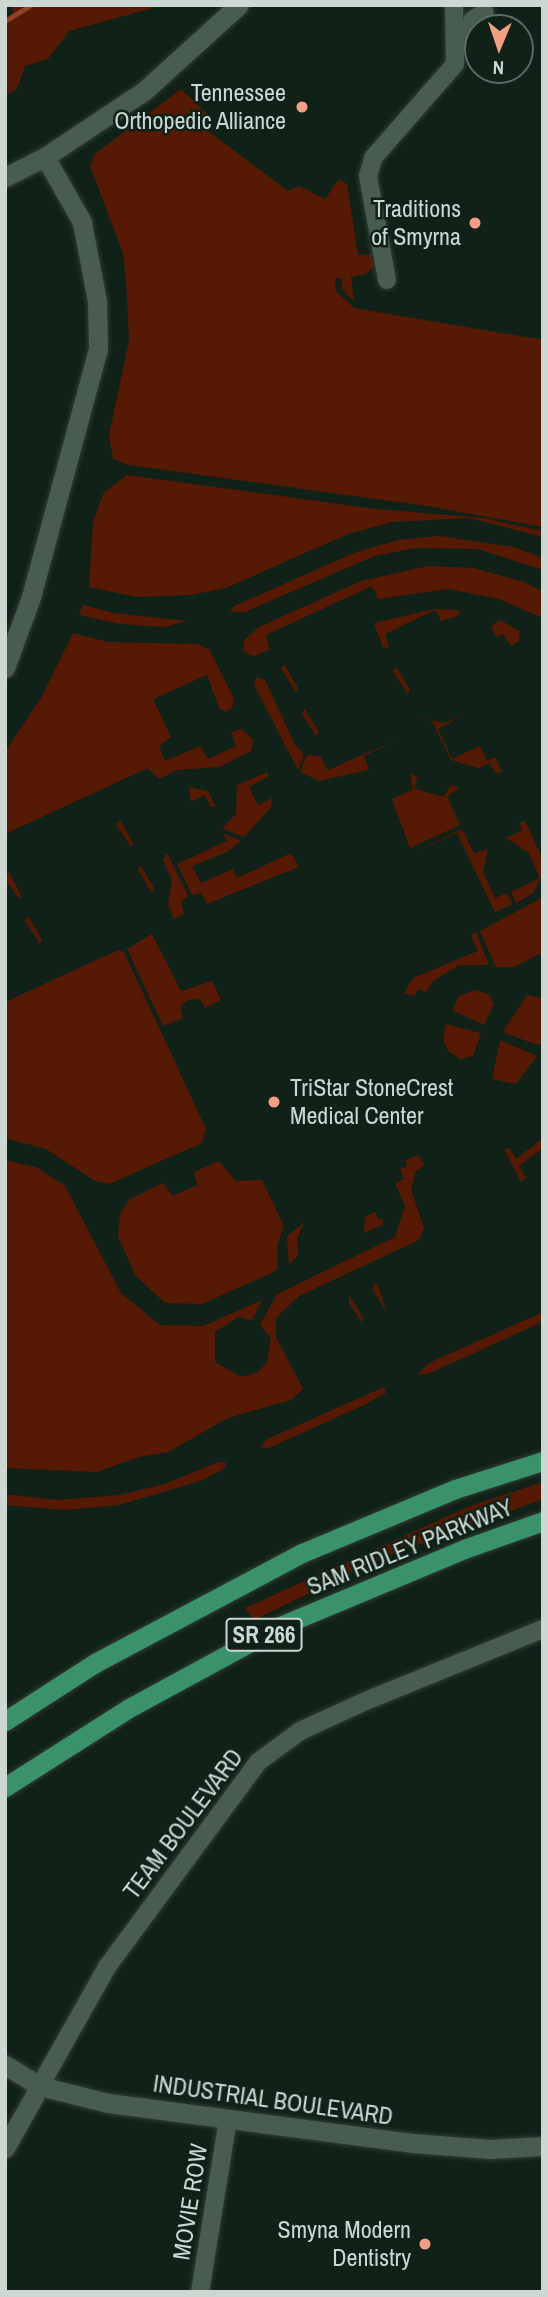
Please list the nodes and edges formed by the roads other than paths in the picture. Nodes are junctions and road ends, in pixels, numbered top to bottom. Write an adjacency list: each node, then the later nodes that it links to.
1 (239, 5): 5 (street)
2 (453, 5): 4 (street)
3 (485, 12): 4 (street)
4 (458, 46): 7 (street)
5 (45, 157): 6 (street); 8 (street)
6 (5, 177)
7 (387, 280)
8 (5, 668)
9 (543, 1461): 12 (main road, SAM RIDLEY PARKWAY / SR 266)
10 (543, 1521): 13 (main road, SAM RIDLEY PARKWAY / SR 266)
11 (543, 1629): 15 (street, TEAM BOULEVARD)
12 (5, 1721)
13 (5, 1787)
14 (5, 2065): 15 (street, INDUSTRIAL BOULEVARD)
15 (40, 2086): 16 (street, INDUSTRIAL BOULEVARD); 18 (street, TEAM BOULEVARD)
16 (228, 2120): 17 (street, INDUSTRIAL BOULEVARD); 19 (street, MOVIE ROW)
17 (543, 2146)
18 (5, 2148)
19 (200, 2292)

